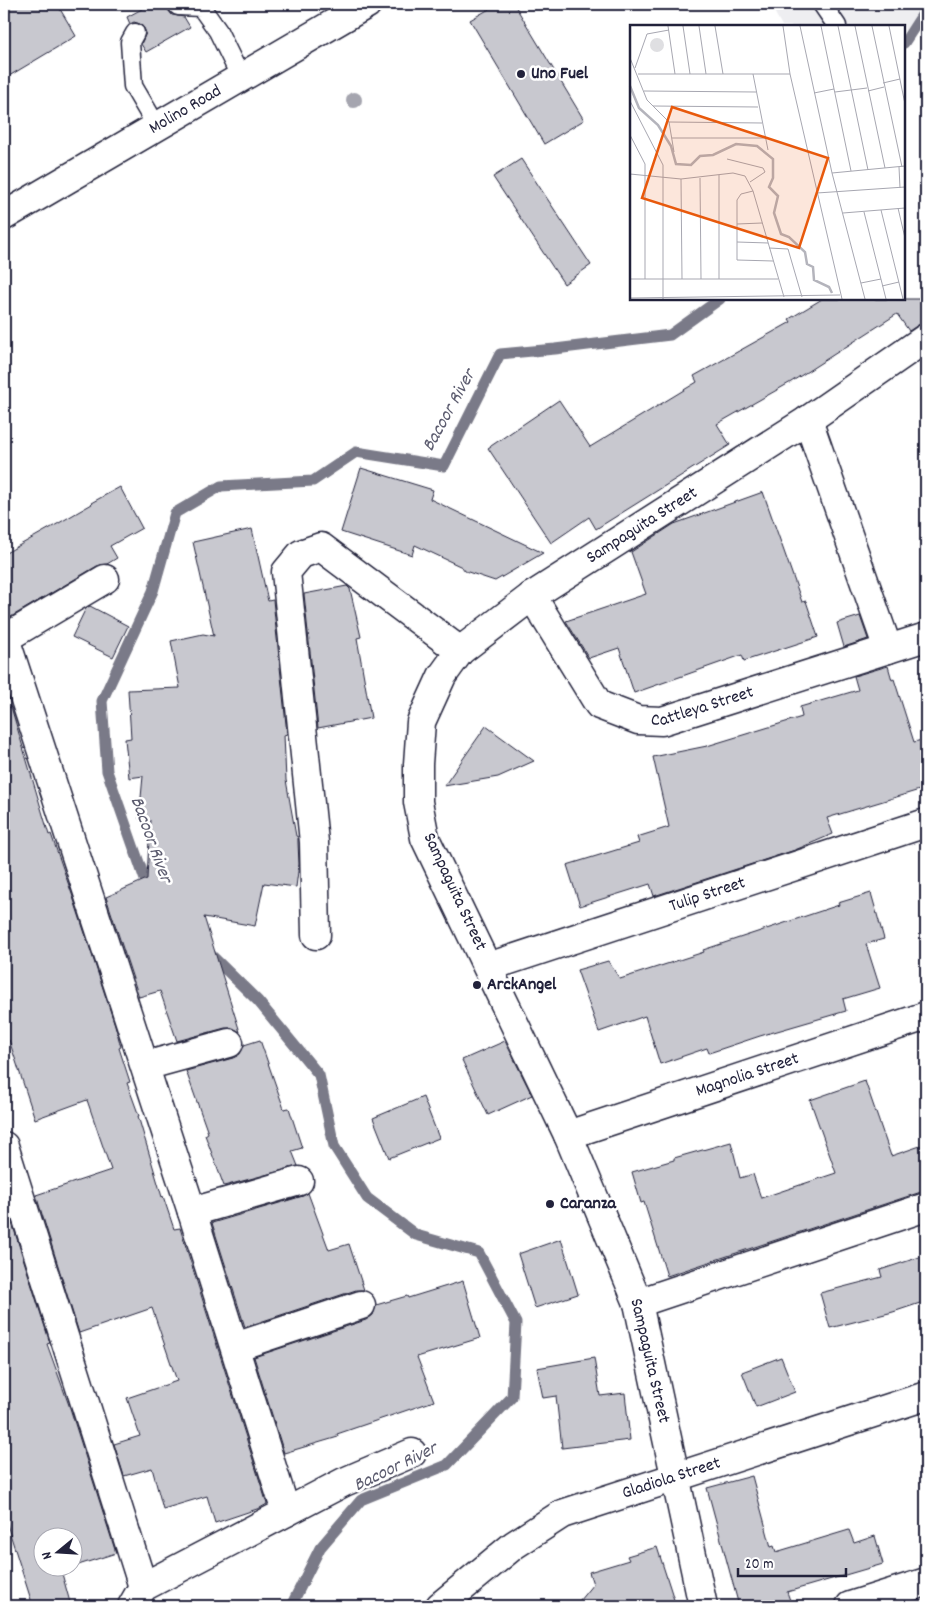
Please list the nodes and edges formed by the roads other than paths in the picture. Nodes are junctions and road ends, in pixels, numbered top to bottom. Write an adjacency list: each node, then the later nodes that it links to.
1 (367, 4): 6 (street, Molino Road)
2 (822, 4): 4 (lane)
3 (178, 6): 6 (lane)
4 (836, 25)
5 (135, 33): 7 (lane)
6 (241, 78): 7 (street, Molino Road)
7 (157, 127): 8 (street, Molino Road)
8 (4, 216)
9 (926, 338): 10 (street, Sampaguita Street)
10 (808, 420): 12 (street, Sampaguita Street); 15 (street)
11 (105, 579): 14 (street)
12 (532, 596): 15 (street, Cattleya Street); 16 (street, Sampaguita Street)
13 (926, 637): 15 (street, Cattleya Street)
14 (4, 639): 22 (street)
15 (888, 649)
16 (460, 651): 18 (street); 19 (street, Sampaguita Street)
17 (926, 823): 19 (street, Tulip Street)
18 (316, 936)
19 (488, 967): 23 (street, Sampaguita Street)
20 (926, 1016): 23 (street, Magnolia Street)
21 (229, 1043): 22 (street)
22 (145, 1066): 27 (street)
23 (568, 1135): 28 (street, Sampaguita Street)
24 (4, 1146): 36 (street)
25 (299, 1181): 27 (street)
26 (926, 1208): 28 (street)
27 (192, 1212): 30 (street)
28 (638, 1303): 33 (street, Sampaguita Street)
29 (362, 1305): 30 (street)
30 (235, 1347): 34 (street)
31 (926, 1396): 33 (street, Gladiola Street)
32 (412, 1453): 34 (street)
33 (676, 1478): 37 (street, Gladiola Street); 38 (street, Sampaguita Street)
34 (286, 1512): 36 (street)
35 (926, 1582): 39 (street)
36 (138, 1596)
37 (440, 1606)
38 (703, 1606)
39 (850, 1606)

